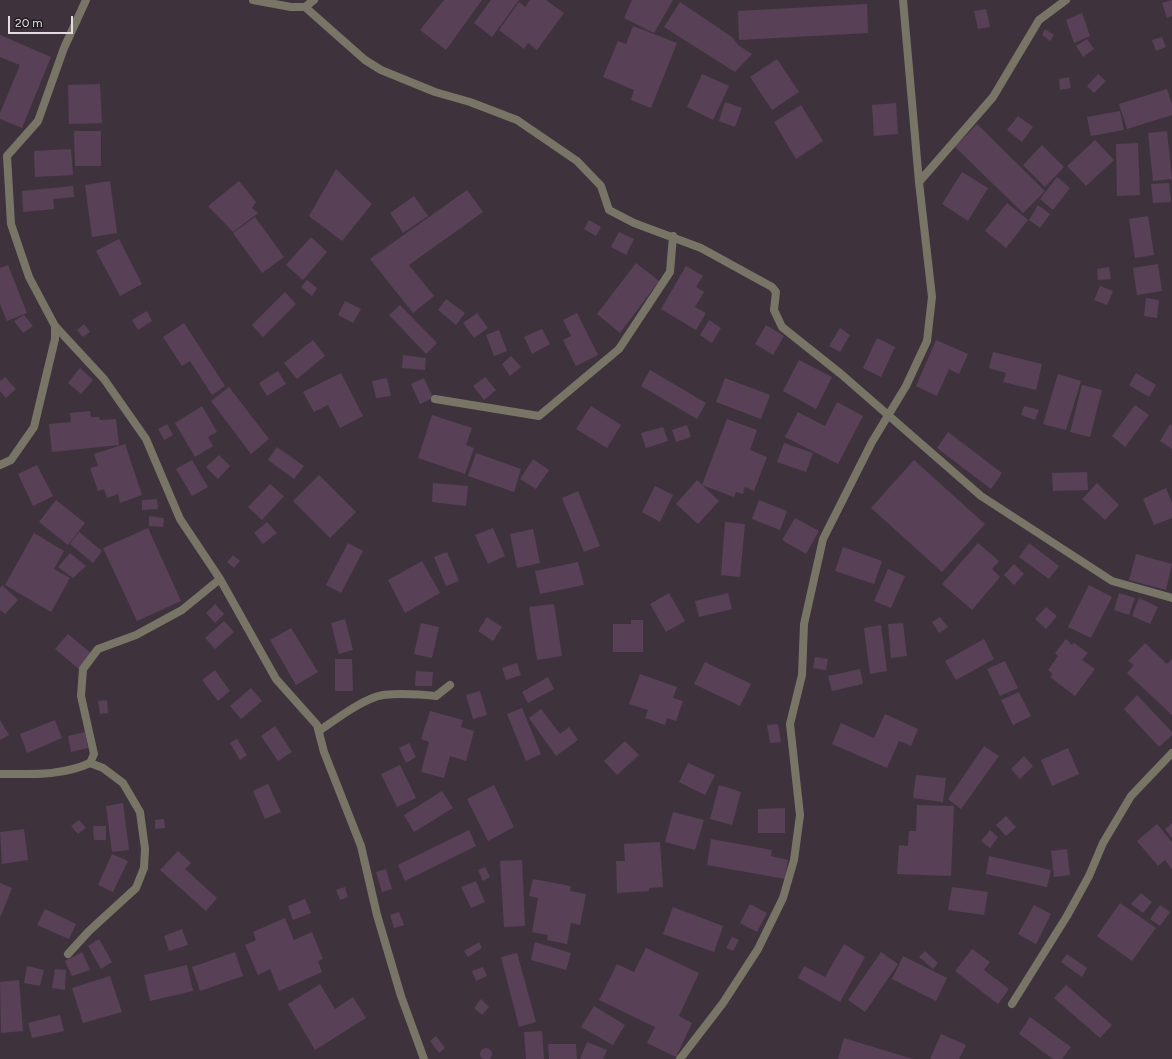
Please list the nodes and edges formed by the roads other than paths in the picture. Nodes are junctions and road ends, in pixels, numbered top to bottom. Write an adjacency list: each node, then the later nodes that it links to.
1 (86, 0): 7 (street)
2 (253, 0): 6 (street)
3 (314, 0): 6 (street)
4 (903, 0): 8 (street)
5 (1066, 0): 8 (street)
6 (305, 6): 9 (street)
7 (4, 154): 10 (street)
8 (919, 182): 12 (street)
9 (673, 236): 11 (street); 12 (street)
10 (55, 326): 13 (street); 14 (street)
11 (435, 399)
12 (889, 415): 15 (street); 24 (street)
13 (0, 465)
14 (220, 579): 17 (street); 19 (street)
15 (1172, 598)
16 (450, 685): 17 (street)
17 (319, 731): 23 (street)
18 (1172, 753): 22 (street)
19 (90, 763): 20 (street); 21 (street)
20 (0, 774)
21 (68, 954)
22 (1012, 1004)
23 (424, 1059)
24 (680, 1059)

